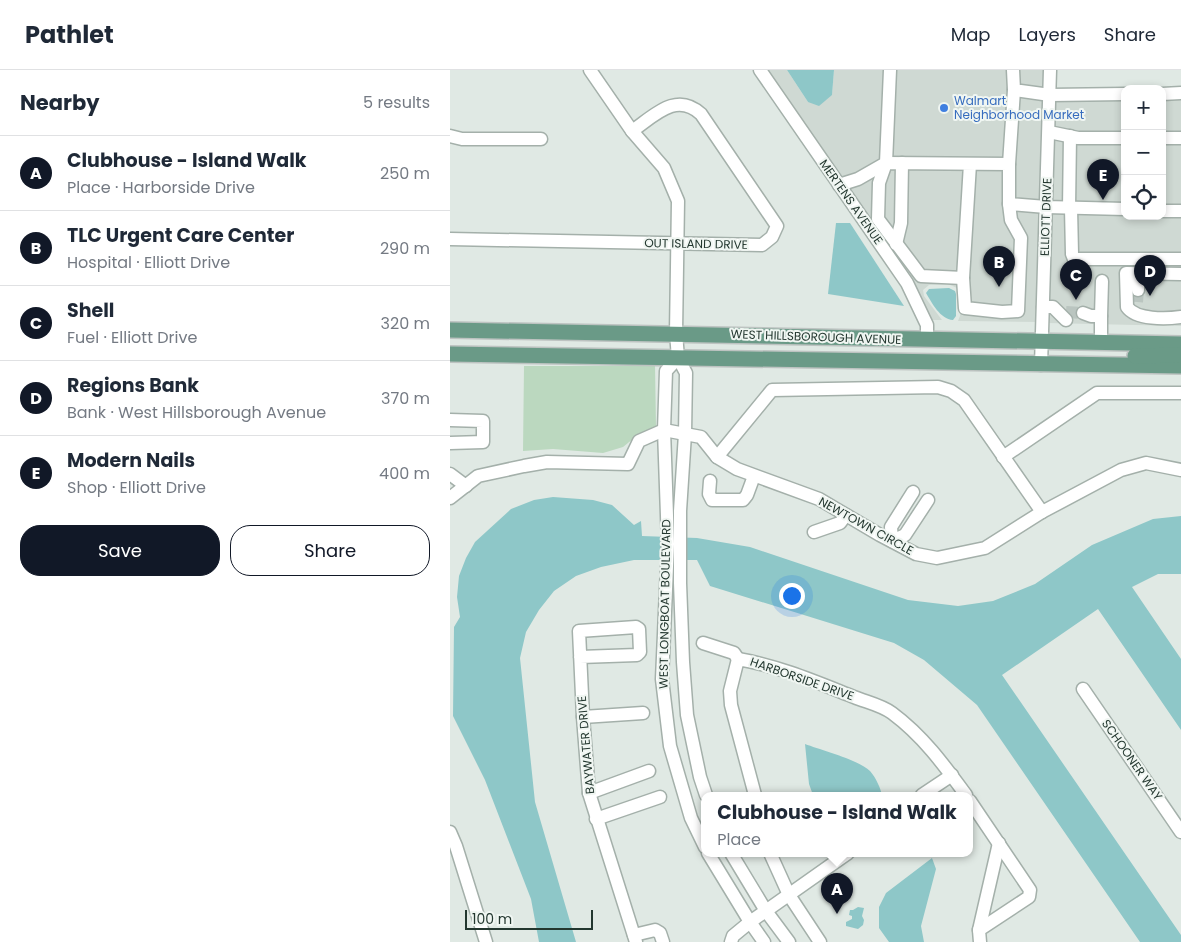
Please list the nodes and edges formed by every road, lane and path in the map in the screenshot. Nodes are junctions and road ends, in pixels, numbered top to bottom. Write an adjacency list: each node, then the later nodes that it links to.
1 (590, 70): 11 (street, WEST LONGBOAT BOULEVARD)
2 (760, 70): 23 (street, MERTENS AVENUE)
3 (890, 70): 19 (street)
4 (1013, 70): 6 (street)
5 (1050, 70): 10 (street, ELLIOTT DRIVE)
6 (1014, 90): 10 (street); 22 (street)
7 (1121, 94): 10 (street)
8 (1166, 94): 9 (street)
9 (1181, 94)
10 (1050, 95): 12 (street, ELLIOTT DRIVE)
11 (632, 131): 31 (street, WEST LONGBOAT BOULEVARD); 31 (street, OUT ISLAND DRIVE)
12 (1049, 132): 14 (street); 25 (street, ELLIOTT DRIVE)
13 (450, 136): 18 (street)
14 (1070, 136): 15 (street); 26 (street)
15 (1121, 138)
16 (1166, 138): 17 (street)
17 (1181, 138)
18 (541, 139)
19 (886, 163): 20 (street); 23 (street); 32 (street)
20 (902, 163): 21 (street); 32 (street)
21 (970, 164): 22 (street); 37 (street)
22 (1010, 164): 24 (street)
23 (839, 185): 45 (street, MERTENS AVENUE)
24 (1010, 204): 25 (street); 37 (street)
25 (1046, 207): 26 (street); 39 (street, ELLIOTT DRIVE)
26 (1070, 208): 27 (street); 33 (street)
27 (1121, 210)
28 (1166, 211): 29 (street)
29 (1181, 211)
30 (450, 240): 31 (street, OUT ISLAND DRIVE)
31 (677, 244): 44 (street, WEST LONGBOAT BOULEVARD)
32 (896, 244): 37 (street)
33 (1126, 260): 34 (street); 35 (street)
34 (1181, 260)
35 (1132, 273): 36 (street); 40 (street); 40 (street)
36 (1181, 274)
37 (963, 278)
38 (1102, 281): 47 (street)
39 (1043, 307): 41 (street); 46 (street, ELLIOTT DRIVE)
40 (1137, 315): 42 (street)
41 (1064, 316)
42 (1181, 317)
43 (450, 330): 44 (main road, WEST HILLSBOROUGH AVENUE)
44 (676, 333): 45 (main road, WEST HILLSBOROUGH AVENUE); 51 (street, WEST LONGBOAT BOULEVARD)
45 (927, 340): 46 (main road, WEST HILLSBOROUGH AVENUE)
46 (1042, 342): 47 (main road, WEST HILLSBOROUGH AVENUE); 52 (street, ELLIOTT DRIVE)
47 (1101, 343): 48 (main road, WEST HILLSBOROUGH AVENUE)
48 (1181, 344)
49 (450, 354): 51 (main road, WEST HILLSBOROUGH AVENUE)
50 (1181, 355): 53 (main road)
51 (678, 358): 52 (main road, WEST HILLSBOROUGH AVENUE); 57 (street, WEST LONGBOAT BOULEVARD); 58 (street, WEST LONGBOAT BOULEVARD)
52 (1041, 365): 53 (main road, WEST HILLSBOROUGH AVENUE)
53 (1097, 365): 54 (main road, WEST HILLSBOROUGH AVENUE)
54 (1181, 366)
55 (1181, 393): 61 (street)
56 (450, 420): 59 (street)
57 (664, 430): 58 (street, NEWTOWN CIRCLE); 66 (street); 70 (street, WEST LONGBOAT BOULEVARD)
58 (685, 434): 60 (street, NEWTOWN CIRCLE); 70 (street, WEST LONGBOAT BOULEVARD)
59 (450, 443)
60 (717, 457): 61 (street); 64 (street, NEWTOWN CIRCLE)
61 (1003, 457): 71 (street)
62 (1181, 470): 71 (street, NEWTOWN CIRCLE)
63 (450, 474): 66 (street)
64 (754, 476): 65 (street); 72 (street, NEWTOWN CIRCLE)
65 (710, 481)
66 (466, 486): 68 (street)
67 (913, 492): 74 (street)
68 (450, 498)
69 (928, 500): 74 (street)
70 (674, 511): 75 (street, WEST LONGBOAT BOULEVARD)
71 (1042, 512): 74 (street, NEWTOWN CIRCLE)
72 (846, 515): 73 (street); 74 (street, NEWTOWN CIRCLE)
73 (814, 532)
74 (892, 541)
75 (673, 582): 84 (street, WEST LONGBOAT BOULEVARD); 94 (street, WEST LONGBOAT BOULEVARD)
76 (703, 643): 78 (street)
77 (580, 657): 77 (street, BAYWATER DRIVE); 81 (street, BAYWATER DRIVE)
78 (738, 659): 83 (street, HARBORSIDE DRIVE); 85 (street, HARBORSIDE DRIVE)
79 (1083, 689): 93 (street, SCHOONER WAY)
80 (643, 713): 81 (street)
81 (583, 718): 88 (street, BAYWATER DRIVE)
82 (649, 771): 88 (street)
83 (952, 775): 86 (street); 87 (street, HARBORSIDE DRIVE)
84 (705, 792)
85 (753, 792)
86 (926, 792)
87 (964, 792)
88 (589, 793): 91 (street, BAYWATER DRIVE)
89 (660, 797): 91 (street)
90 (973, 805): 95 (street)
91 (596, 819): 104 (street, BAYWATER DRIVE)
92 (450, 832): 105 (street)
93 (1181, 832)
94 (701, 840)
95 (999, 843): 103 (street); 103 (street)
96 (710, 857): 102 (street)
97 (733, 857): 101 (street)
98 (772, 857): 100 (street)
99 (842, 857): 100 (street)
100 (789, 895): 101 (street); 110 (street)
101 (766, 911): 102 (street); 109 (street)
102 (750, 922): 107 (street); 108 (street)
103 (980, 936)
104 (635, 938): 106 (street)
105 (486, 942)
106 (663, 942)
107 (731, 942)
108 (764, 942)
109 (789, 942)
110 (820, 942)

